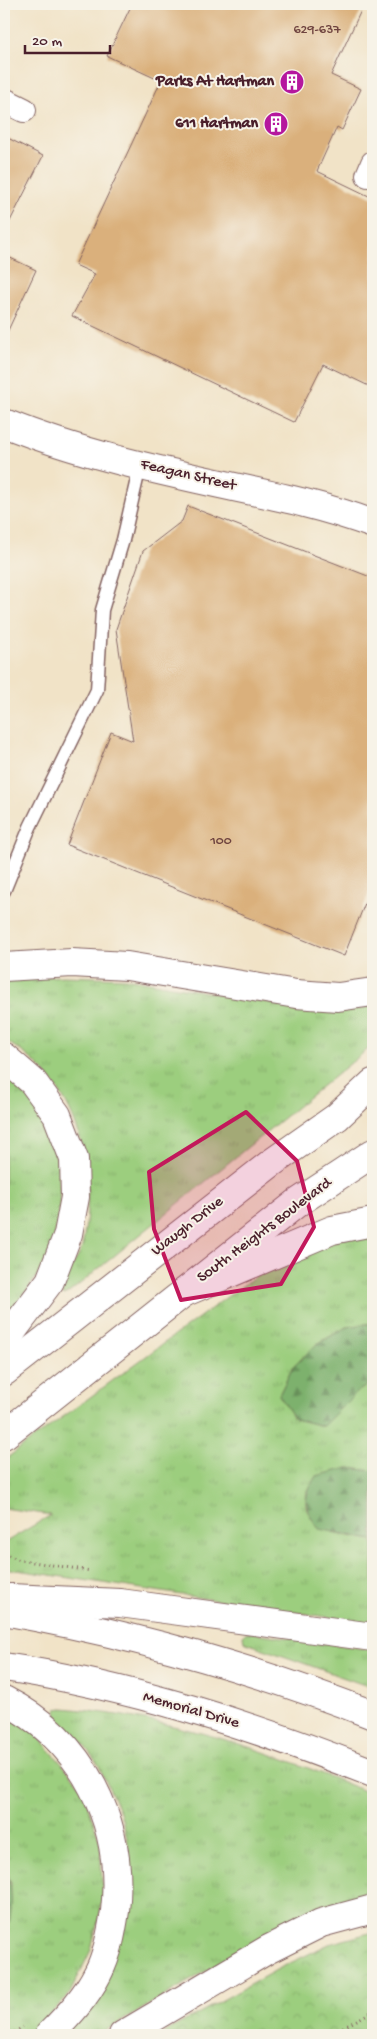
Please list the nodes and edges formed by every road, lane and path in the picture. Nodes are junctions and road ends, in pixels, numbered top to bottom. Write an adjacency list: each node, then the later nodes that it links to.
1 (4, 423): 2 (main road, Feagan Street)
2 (140, 466): 3 (main road, Feagan Street); 4 (lane)
3 (373, 524)
4 (4, 892)
5 (4, 963): 6 (main road)
6 (373, 992)
7 (4, 1057): 14 (main road)
8 (373, 1083): 10 (main road, Waugh Drive)
9 (373, 1099): 10 (main road)
10 (337, 1117): 15 (main road, Waugh Drive)
11 (373, 1153): 13 (main road, South Heights Boulevard)
12 (373, 1222): 13 (main road)
13 (183, 1294): 16 (main road)
14 (4, 1342)
15 (4, 1372)
16 (4, 1435)
17 (4, 1598): 19 (main road)
18 (4, 1611): 22 (main road)
19 (373, 1637)
20 (4, 1667): 23 (main road, Memorial Drive)
21 (4, 1700): 26 (main road)
22 (373, 1715)
23 (373, 1773)
24 (373, 1909): 28 (main road)
25 (373, 2011): 29 (path)
26 (37, 2030): 27 (path)
27 (10, 2035)
28 (123, 2035)
29 (330, 2035)

